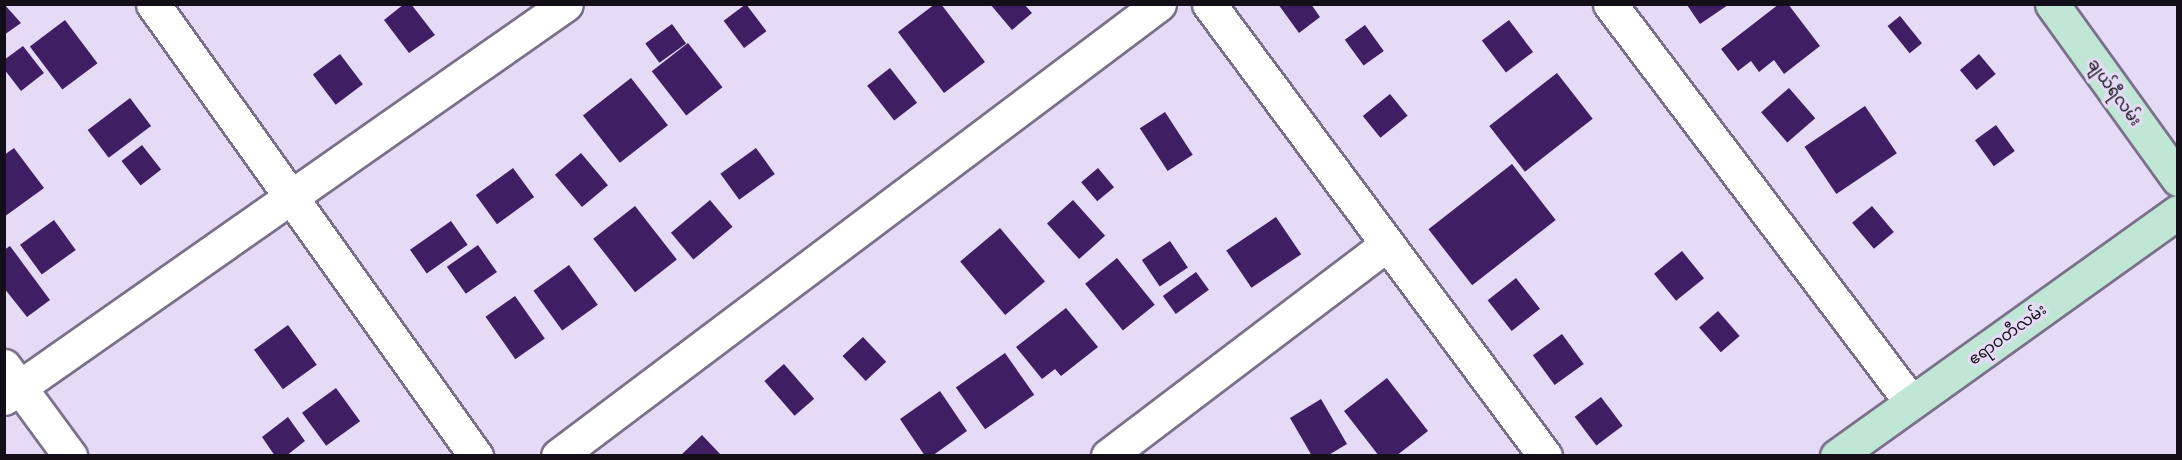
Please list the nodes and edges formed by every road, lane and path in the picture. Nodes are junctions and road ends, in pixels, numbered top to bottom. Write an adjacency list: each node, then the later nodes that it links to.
1 (153, 4): 8 (street)
2 (566, 4): 8 (street)
3 (1159, 4): 15 (street)
4 (1209, 4): 10 (street)
5 (1610, 4): 12 (street)
6 (2052, 4): 7 (street, ချယ်ရီလမ်း)
7 (2178, 179)
8 (291, 197): 11 (street); 14 (street)
9 (2178, 212): 12 (street, ဧရာဝတီလမ်း)
10 (1387, 244): 16 (street); 17 (street)
11 (10, 384): 13 (street)
12 (1911, 402): 18 (street, ဧရာဝတီလမ်း)
13 (70, 456)
14 (476, 456)
15 (558, 456)
16 (1108, 456)
17 (1545, 456)
18 (1837, 456)

